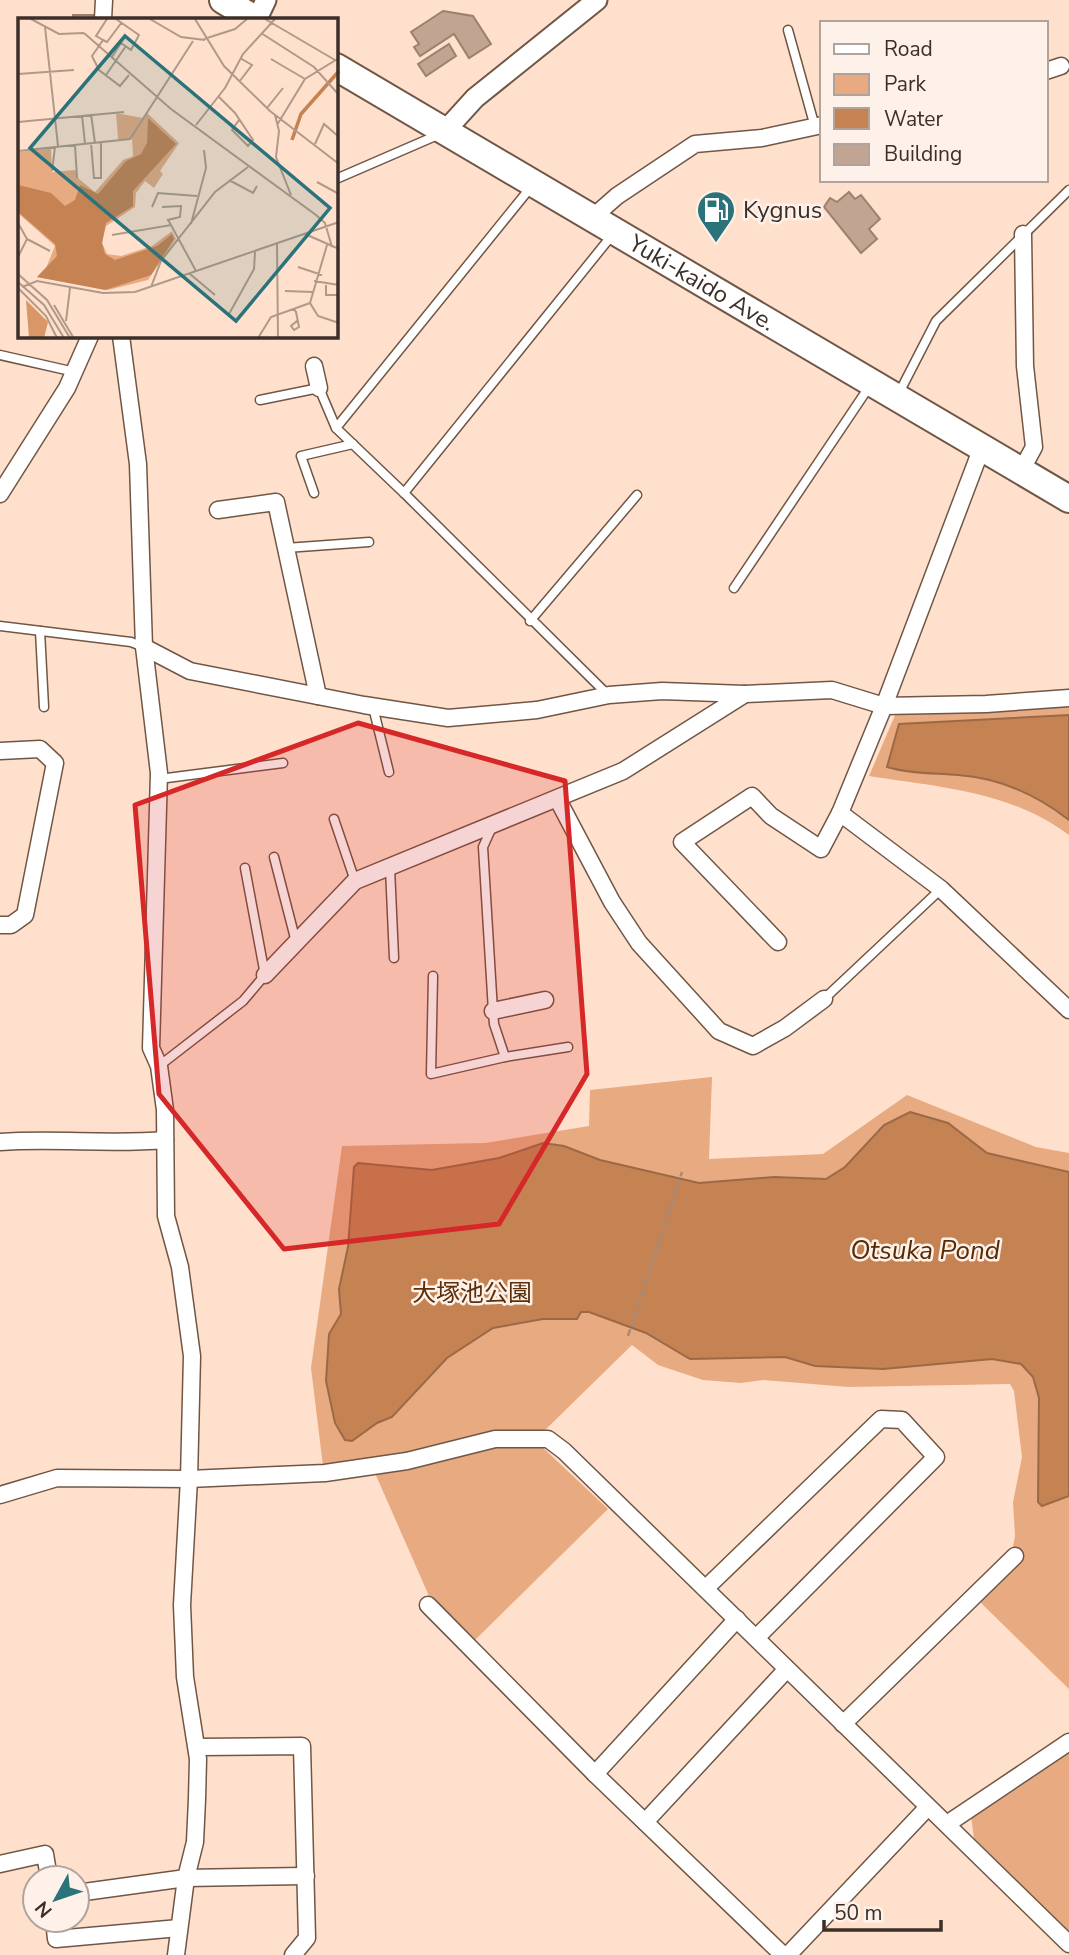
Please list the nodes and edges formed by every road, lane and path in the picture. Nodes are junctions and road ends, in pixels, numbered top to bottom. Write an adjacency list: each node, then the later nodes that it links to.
1 (104, 0): 5 (street)
2 (223, 0): 6 (highway)
3 (266, 0): 7 (street)
4 (597, 0): 11 (street)
5 (103, 18)
6 (254, 18)
7 (257, 18)
8 (788, 30): 10 (lane)
9 (338, 68): 11 (highway, Yuki-kaido Ave.)
10 (819, 126): 15 (street)
11 (446, 131): 12 (lane); 13 (highway, Yuki-kaido Ave.)
12 (338, 178)
13 (535, 183): 15 (highway, Yuki-kaido Ave.); 27 (lane)
14 (1069, 190): 17 (lane)
15 (592, 218): 16 (highway, Yuki-kaido Ave.)
16 (615, 231): 23 (highway, Yuki-kaido Ave.); 31 (lane)
17 (1023, 234): 25 (lane); 30 (street)
18 (89, 338): 22 (street)
19 (121, 338): 43 (street)
20 (0, 355): 22 (lane)
21 (314, 366): 24 (street)
22 (75, 372): 33 (street)
23 (873, 382): 25 (highway, Yuki-kaido Ave.); 39 (lane)
24 (319, 388): 26 (lane); 27 (lane)
25 (898, 396): 29 (highway, Yuki-kaido Ave.)
26 (260, 400)
27 (337, 428): 28 (lane)
28 (353, 444): 31 (lane); 32 (lane)
29 (982, 447): 30 (highway, Yuki-kaido Ave.); 48 (street)
30 (1021, 471): 35 (highway, Yuki-kaido Ave.)
31 (404, 492): 40 (lane)
32 (314, 493)
33 (0, 494)
34 (636, 495): 40 (lane)
35 (1069, 499)
36 (218, 510): 38 (street)
37 (369, 542): 38 (lane)
38 (286, 548): 46 (street)
39 (734, 588)
40 (530, 621): 45 (lane)
41 (0, 626): 42 (lane)
42 (40, 631): 43 (lane); 49 (lane)
43 (144, 647): 46 (street); 54 (street)
44 (745, 694): 45 (street); 48 (street); 55 (street)
45 (609, 695): 50 (street)
46 (318, 696): 50 (street)
47 (1069, 698): 48 (street)
48 (884, 706): 56 (street)
49 (44, 707)
50 (373, 707): 53 (lane)
51 (0, 751): 64 (street)
52 (283, 763): 54 (lane)
53 (389, 772)
54 (159, 779): 76 (street)
55 (558, 800): 58 (street); 70 (street)
56 (840, 813): 63 (street); 66 (street)
57 (334, 818): 62 (lane)
58 (492, 827): 60 (street); 73 (lane)
59 (274, 857): 65 (lane)
60 (390, 867): 62 (street); 67 (lane)
61 (245, 868): 68 (lane)
62 (355, 881): 65 (street)
63 (941, 889): 70 (lane); 72 (street)
64 (0, 925)
65 (296, 942): 68 (street)
66 (778, 942)
67 (394, 958)
68 (265, 975): 76 (lane)
69 (433, 976): 75 (lane)
70 (824, 999)
71 (545, 1000): 73 (street)
72 (1069, 1010)
73 (493, 1011): 75 (lane)
74 (568, 1047): 75 (lane)
75 (506, 1057)
76 (159, 1066): 77 (street)
77 (165, 1140): 78 (street); 81 (street)
78 (0, 1142)
79 (682, 1172): 80 (path)
80 (628, 1336)
81 (189, 1479): 82 (street); 84 (street); 91 (street)
82 (0, 1495)
83 (1015, 1556): 89 (street)
84 (706, 1588): 86 (street); 87 (street)
85 (428, 1605): 92 (street)
86 (737, 1619): 87 (street); 92 (street)
87 (757, 1637): 88 (street)
88 (788, 1670): 89 (street); 94 (street)
89 (843, 1724): 93 (street)
90 (1069, 1742): 95 (street)
91 (197, 1748): 98 (street); 99 (street)
92 (595, 1774): 94 (street)
93 (928, 1807): 95 (street); 106 (street)
94 (646, 1822): 106 (street)
95 (947, 1824): 103 (street)
96 (0, 1864): 97 (street)
97 (46, 1864)
98 (306, 1876): 99 (street); 105 (street)
99 (186, 1878): 100 (street); 101 (street)
100 (91, 1891)
101 (179, 1928): 102 (street); 104 (street)
102 (56, 1934)
103 (1069, 1944)
104 (176, 1955)
105 (293, 1955)
106 (786, 1955)

